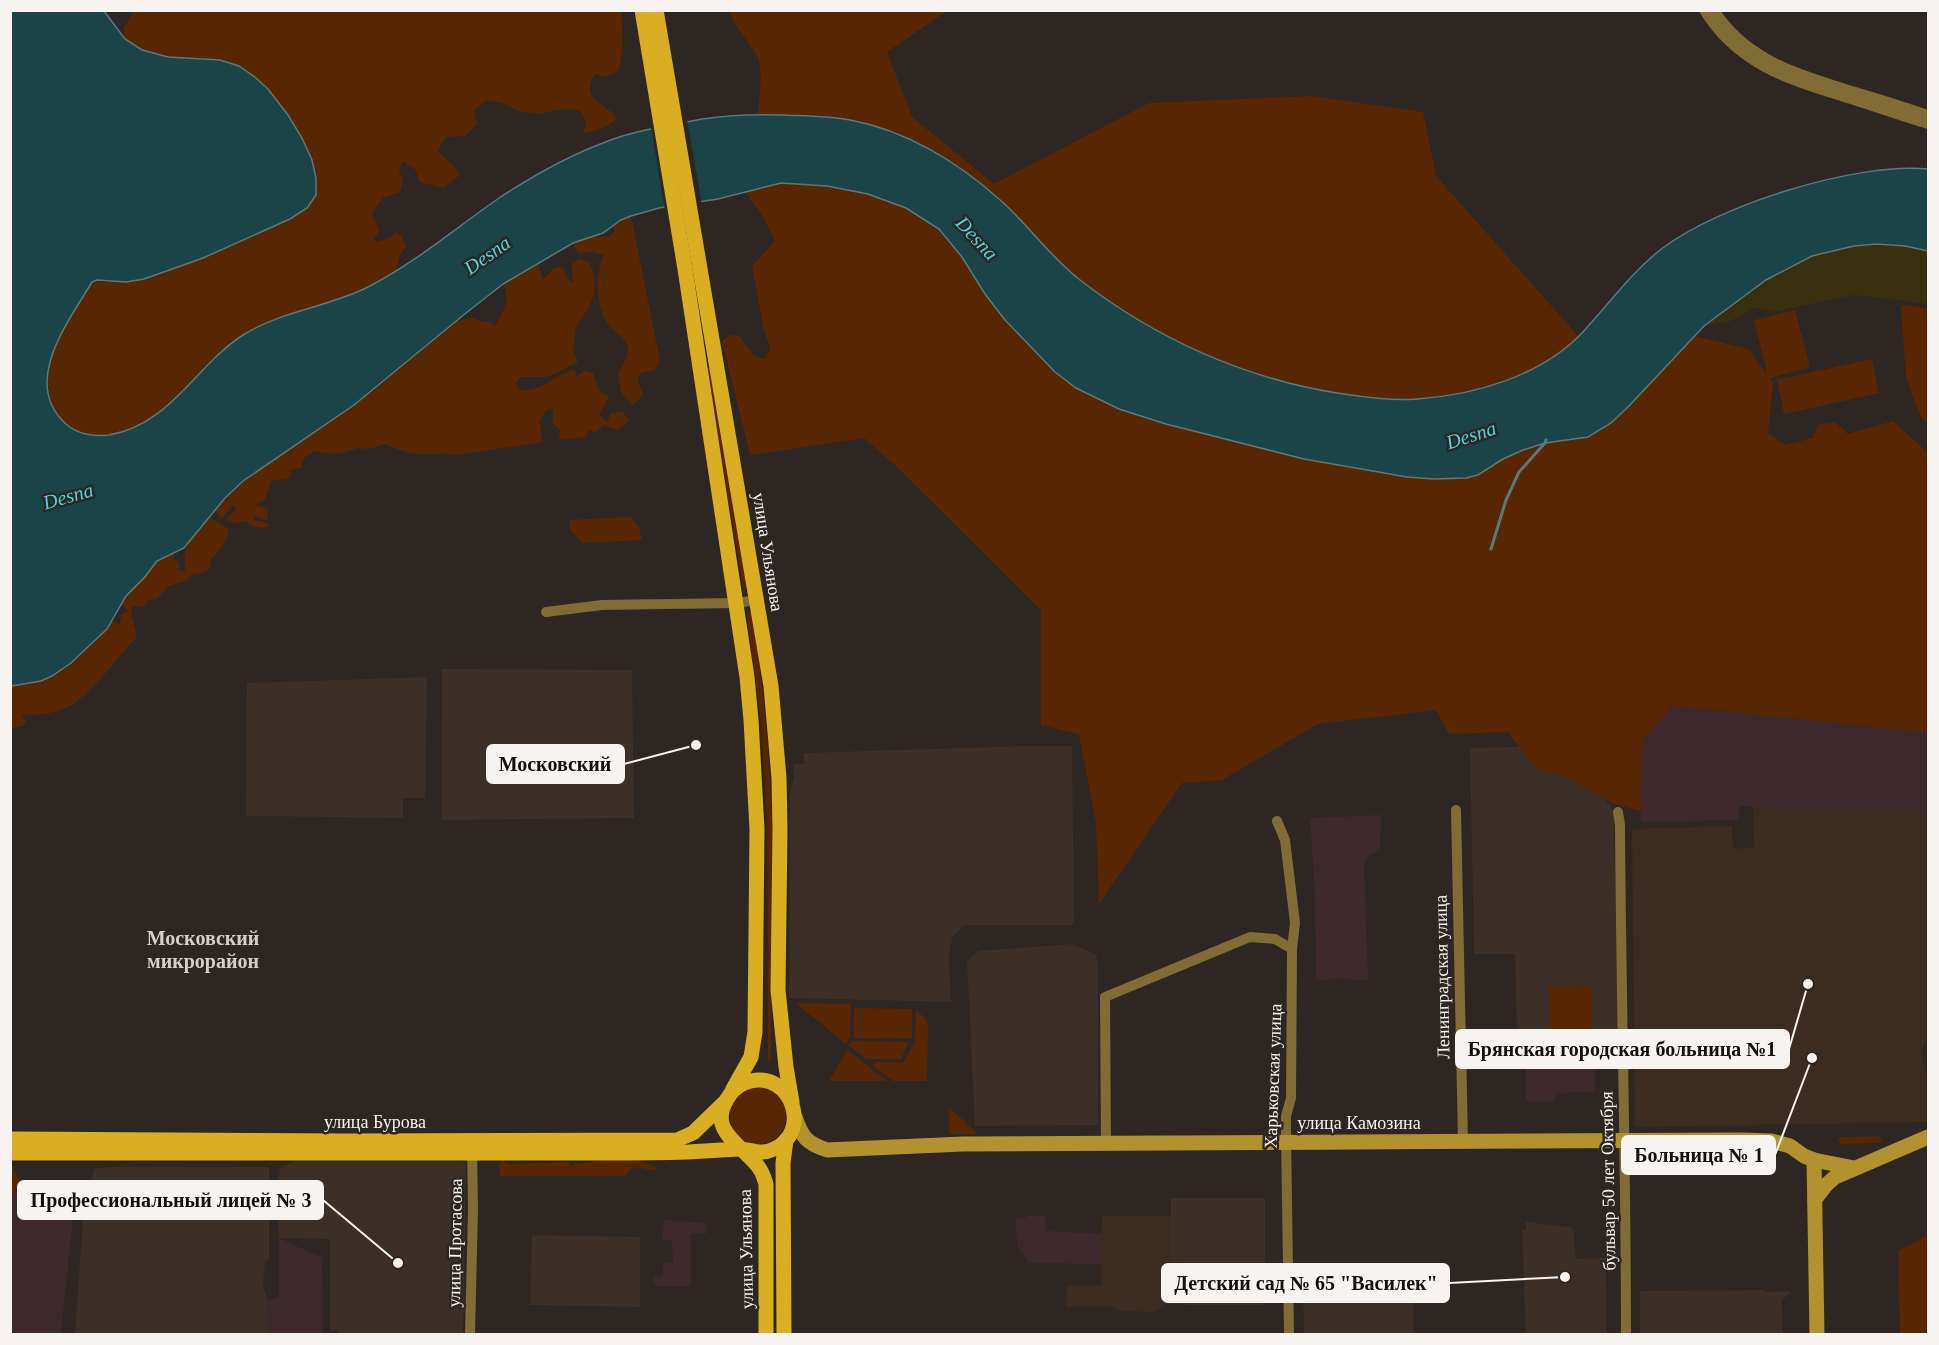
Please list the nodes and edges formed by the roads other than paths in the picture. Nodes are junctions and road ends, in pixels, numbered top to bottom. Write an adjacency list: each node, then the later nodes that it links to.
1 (642, 10): 7 (main road, улица Ульянова)
2 (656, 10): 7 (main road, улица Ульянова)
3 (1704, 10): 6 (street)
4 (1714, 10): 5 (street)
5 (1929, 115)
6 (1929, 124)
7 (692, 268): 8 (main road, улица Ульянова); 9 (main road, улица Ульянова)
8 (757, 600): 9 (street); 16 (main road, улица Ульянова)
9 (736, 603): 10 (street); 15 (main road, улица Ульянова)
10 (546, 612)
11 (1456, 810): 20 (street, Ленинградская улица)
12 (1618, 812): 21 (street, бульвар 50 лет Октября)
13 (1278, 821): 14 (street, Харьковская улица)
14 (1292, 949): 22 (street); 23 (street, Харьковская улица)
15 (729, 1096): 16 (main road); 24 (main road, улица Бурова); 25 (main road)
16 (794, 1111): 19 (main road); 22 (street, улица Камозина)
17 (1929, 1137): 28 (street)
18 (10, 1138): 24 (main road, улица Бурова)
19 (786, 1140): 25 (main road); 32 (main road, улица Ульянова)
20 (1463, 1142): 21 (street, улица Камозина); 23 (street, улица Камозина)
21 (1625, 1142): 27 (street, улица Камозина); 34 (street, бульвар 50 лет Октября)
22 (1106, 1143): 23 (street, улица Камозина)
23 (1286, 1143): 33 (street, Харьковская улица)
24 (472, 1147): 25 (main road, улица Бурова); 26 (main road, улица Бурова); 30 (street, улица Протасова)
25 (742, 1149): 31 (main road, улица Ульянова)
26 (10, 1153)
27 (1814, 1160): 28 (street, улица Камозина); 29 (street)
28 (1854, 1168): 29 (street)
29 (1815, 1199): 35 (street)
30 (470, 1335)
31 (766, 1335)
32 (784, 1335)
33 (1289, 1335)
34 (1626, 1335)
35 (1817, 1335)

